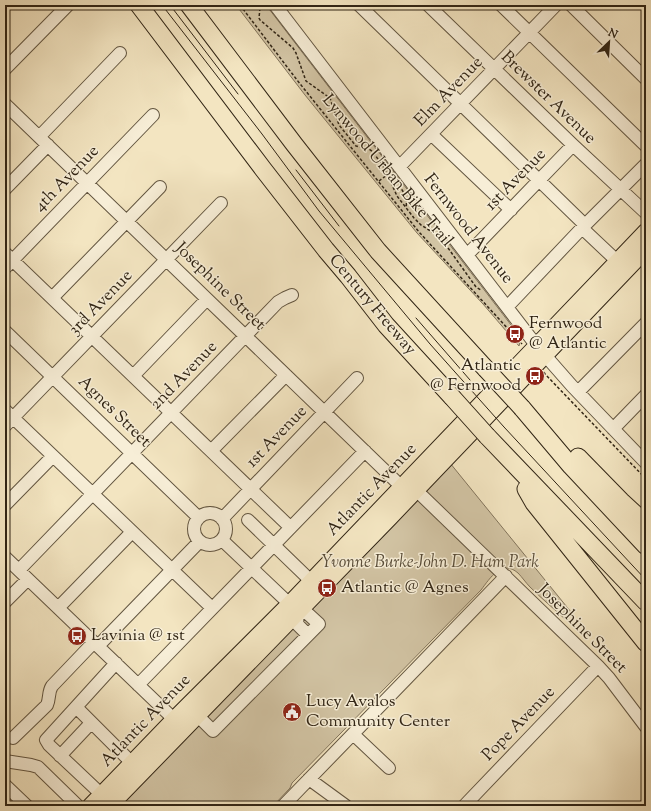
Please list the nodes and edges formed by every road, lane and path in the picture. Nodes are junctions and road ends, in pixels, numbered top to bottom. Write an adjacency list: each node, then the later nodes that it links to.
1 (68, 5): 14 (street)
2 (139, 5): 74 (highway, Century Freeway, bridge)
3 (189, 5): 66 (highway, bridge)
4 (240, 5): 28 (path, Lynwood Urban Bike Trail)
5 (256, 5): 26 (path)
6 (275, 5): 25 (street, Fernwood Avenue)
7 (359, 5): 18 (street)
8 (428, 5): 15 (street, Brewster Avenue)
9 (501, 5): 12 (street)
10 (556, 5): 12 (street, Elm Avenue)
11 (571, 5): 16 (street)
12 (529, 33): 15 (street, Elm Avenue); 23 (street)
13 (120, 53): 21 (street)
14 (5, 69)
15 (494, 69): 18 (street, Elm Avenue); 22 (street, Brewster Avenue)
16 (646, 79)
17 (5, 104): 21 (street, Josephine Street)
18 (461, 104): 20 (street, Elm Avenue); 27 (street)
19 (153, 115): 30 (street, 4th Avenue)
20 (431, 134): 25 (street, Elm Avenue); 36 (street)
21 (43, 141): 30 (street, Josephine Street); 32 (street)
22 (573, 145): 27 (street, 1st Avenue); 33 (street, Brewster Avenue)
23 (646, 146)
24 (646, 164): 33 (street)
25 (399, 168): 44 (street, Fernwood Avenue)
26 (387, 175): 28 (path); 35 (path)
27 (539, 180): 36 (street, 1st Avenue); 39 (street)
28 (378, 181): 58 (path, Lynwood Urban Bike Trail)
29 (396, 181): 35 (path)
30 (87, 183): 38 (street, Josephine Street); 45 (street, 4th Avenue)
31 (160, 187): 38 (street)
32 (5, 189)
33 (620, 190): 37 (street, Brewster Avenue); 39 (street)
34 (221, 203): 46 (street, 3rd Avenue)
35 (406, 208): 41 (path)
36 (511, 210): 44 (street, 1st Avenue)
37 (646, 213)
38 (127, 221): 46 (street, Josephine Street); 50 (street)
39 (583, 227): 47 (street); 52 (street)
40 (646, 231): 47 (main road, Atlantic Avenue)
41 (443, 241)
42 (446, 245): 48 (path)
43 (646, 250): 58 (main road, Atlantic Avenue)
44 (466, 255): 52 (street, Fernwood Avenue)
45 (7, 260): 50 (street)
46 (166, 260): 51 (street, Josephine Street); 57 (street, 3rd Avenue)
47 (617, 262): 58 (main road, Atlantic Avenue)
48 (483, 291)
49 (292, 295): 56 (street, 2nd Avenue)
50 (52, 298): 57 (street)
51 (207, 299): 56 (street, Josephine Street); 60 (street)
52 (507, 307): 58 (street, Fernwood Avenue)
53 (646, 323): 63 (street)
54 (512, 328): 58 (path)
55 (5, 331): 61 (street, Agnes Street)
56 (246, 336): 59 (street, Josephine Street); 67 (street, 2nd Avenue)
57 (92, 337): 60 (street); 61 (street, 3rd Avenue)
58 (537, 354): 63 (street, Fernwood Avenue); 76 (path, Lynwood Urban Bike Trail); 78 (main road, Atlantic Avenue)
59 (286, 375): 65 (street, Josephine Street); 70 (street)
60 (133, 376): 67 (street)
61 (53, 377): 68 (street, 3rd Avenue); 72 (street, Agnes Street)
62 (357, 378): 65 (street, 1st Avenue)
63 (578, 392): 69 (street, Fernwood Avenue)
64 (646, 395): 69 (street)
65 (324, 412): 71 (street, Josephine Street); 77 (street, 1st Avenue)
66 (525, 412): 84 (highway); 90 (highway)
67 (171, 413): 70 (street); 72 (street, 2nd Avenue)
68 (8, 418): 73 (street)
69 (613, 430): 75 (street, Fernwood Avenue)
70 (211, 451): 77 (street)
71 (365, 451): 78 (street, Josephine Street); 85 (street)
72 (132, 453): 79 (street, 2nd Avenue); 81 (street, Agnes Street)
73 (53, 456): 79 (street); 80 (street)
74 (511, 463): 99 (highway, Century Freeway); 103 (highway)
75 (646, 463)
76 (646, 479)
77 (250, 489): 82 (street, 1st Avenue); 85 (street)
78 (410, 491): 95 (street, Josephine Street); 97 (main road, Atlantic Avenue); 102 (main road, Atlantic Avenue)
79 (93, 494): 86 (street); 93 (street, 2nd Avenue)
80 (5, 506)
81 (199, 518): 82 (street); 88 (street)
82 (222, 519): 87 (street)
83 (248, 520): 89 (street)
84 (646, 524)
85 (290, 527): 89 (street)
86 (132, 532): 94 (street); 100 (street)
87 (222, 540): 88 (street); 92 (street)
88 (200, 541): 94 (street)
89 (274, 545): 92 (street); 97 (street)
90 (646, 546)
91 (5, 557): 93 (street)
92 (251, 568): 101 (street); 102 (street)
93 (19, 570): 96 (street)
94 (172, 570): 101 (street); 106 (street)
95 (506, 576): 108 (street, Josephine Street); 116 (street)
96 (28, 579): 98 (street); 100 (street)
97 (311, 581): 102 (main road, Atlantic Avenue)
98 (5, 602)
99 (646, 602)
100 (58, 608): 106 (street)
101 (212, 608): 109 (street)
102 (294, 608): 111 (main road, Atlantic Avenue); 111 (street); 112 (main road, Atlantic Avenue)
103 (624, 615): 104 (highway); 105 (highway)
104 (646, 639)
105 (646, 643)
106 (96, 644): 107 (street); 117 (street)
107 (116, 664): 109 (street); 110 (street)
108 (598, 666): 114 (street, Josephine Street); 131 (street, Pope Avenue)
109 (138, 685): 112 (street)
110 (76, 707): 113 (street); 118 (street)
111 (198, 716): 115 (main road, Atlantic Avenue)
112 (174, 719): 115 (street); 120 (main road, Atlantic Avenue)
113 (91, 723): 118 (street); 120 (street)
114 (646, 727)
115 (185, 730): 128 (main road, Atlantic Avenue)
116 (353, 734): 121 (street); 122 (street)
117 (13, 738)
118 (60, 756): 124 (street)
119 (5, 761): 126 (street)
120 (132, 762): 124 (main road, Atlantic Avenue)
121 (389, 768)
122 (309, 779): 129 (street); 130 (street)
123 (5, 785): 125 (street)
124 (101, 794): 127 (main road, Atlantic Avenue)
125 (27, 806)
126 (78, 806)
127 (90, 806)
128 (110, 806)
129 (282, 806)
130 (346, 806)
131 (464, 806)

